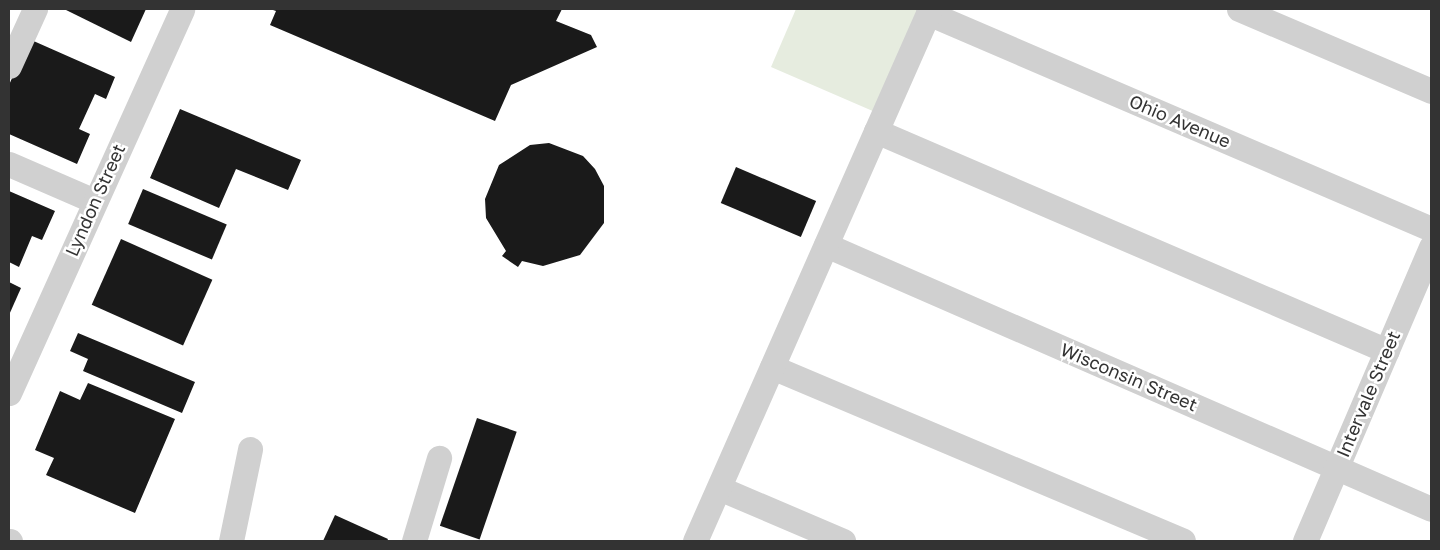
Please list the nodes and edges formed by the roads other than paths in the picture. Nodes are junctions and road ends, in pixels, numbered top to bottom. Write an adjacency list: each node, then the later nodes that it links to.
1 (35, 9): 5 (street)
2 (182, 9): 9 (street, Lyndon Street)
3 (1239, 9): 6 (street)
4 (929, 11): 7 (street); 10 (street, Ohio Avenue)
5 (9, 66)
6 (1431, 91)
7 (876, 131): 11 (street); 13 (street)
8 (9, 164): 9 (street)
9 (94, 200): 15 (street, Lyndon Street)
10 (1431, 229)
11 (826, 246): 14 (street); 18 (street, Wisconsin Street)
12 (1431, 247): 13 (street, Intervale Street)
13 (1387, 351): 18 (street, Intervale Street)
14 (772, 367): 19 (street); 25 (street)
15 (9, 392)
16 (250, 448): 21 (street)
17 (439, 458): 22 (street)
18 (1336, 468): 20 (street, Wisconsin Street); 26 (street, Intervale Street)
19 (719, 488): 23 (street); 24 (street)
20 (1431, 509)
21 (231, 541)
22 (414, 541)
23 (695, 541)
24 (843, 541)
25 (1184, 541)
26 (1305, 541)

